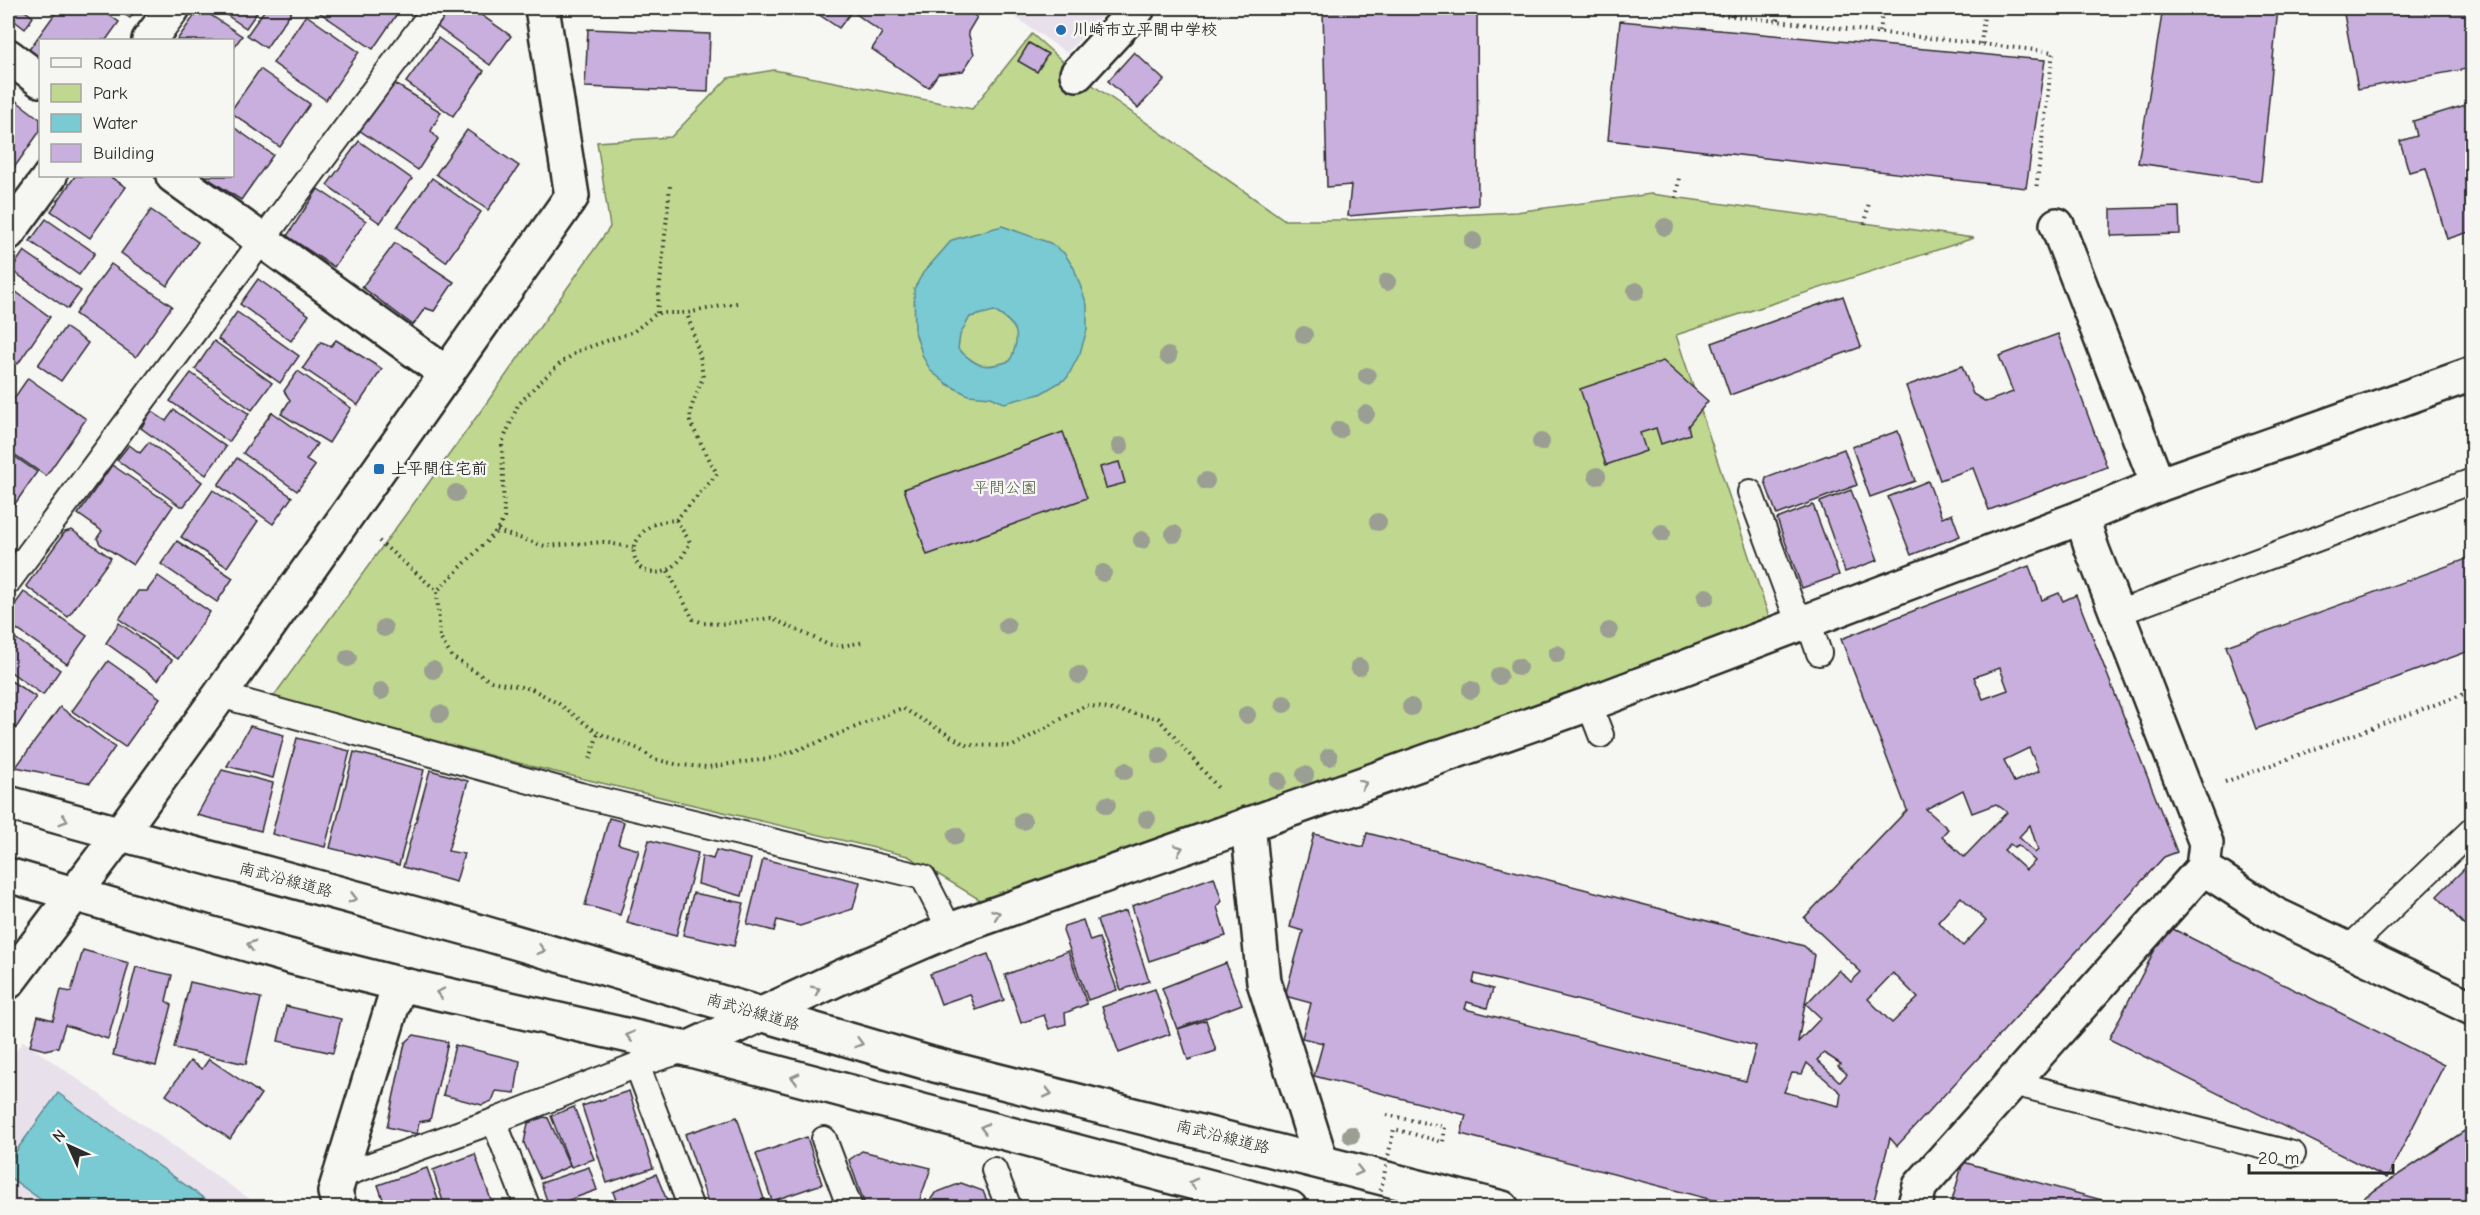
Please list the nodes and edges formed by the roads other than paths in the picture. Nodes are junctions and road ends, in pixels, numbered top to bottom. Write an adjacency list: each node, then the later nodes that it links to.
1 (173, 8): 5 (street)
2 (435, 8): 13 (lane)
3 (542, 8): 14 (street)
4 (1137, 8): 7 (street)
5 (150, 39)
6 (8, 56): 8 (street)
7 (1077, 74)
8 (39, 79)
9 (49, 177): 12 (street)
10 (174, 177): 13 (street)
11 (2057, 225): 17 (street)
12 (8, 233)
13 (263, 241): 14 (street); 20 (lane)
14 (447, 374): 24 (street)
15 (2469, 380): 17 (street)
16 (2472, 481): 21 (lane)
17 (2158, 485): 19 (street)
18 (1750, 492): 22 (lane)
19 (2082, 517): 21 (street); 22 (street)
20 (8, 582)
21 (2118, 613): 31 (street)
22 (1808, 621): 23 (lane); 25 (street)
23 (1819, 653)
24 (220, 695): 30 (street); 34 (lane)
25 (1589, 704): 26 (lane); 28 (street, one-way to 25)
26 (1601, 735)
27 (8, 803): 30 (street, 南武沿線道路, one-way to 30)
28 (1248, 824): 34 (street, one-way to 28); 46 (street)
29 (2472, 830): 35 (lane)
30 (119, 835): 33 (street); 39 (street, 南武沿線道路, one-way to 39)
31 (2203, 868): 35 (street); 42 (street)
32 (8, 875): 33 (street)
33 (72, 894): 36 (street); 37 (street, one-way to 33)
34 (950, 930): 39 (street, one-way to 34)
35 (2347, 950): 38 (street)
36 (8, 982)
37 (399, 984): 40 (street, one-way to 37); 48 (street)
38 (2472, 1008)
39 (763, 1015): 40 (street); 46 (street, 南武沿線道路, one-way to 46)
40 (687, 1049): 41 (lane); 53 (street, one-way to 40)
41 (637, 1065): 43 (lane); 50 (lane)
42 (2013, 1083): 45 (lane); 55 (street)
43 (494, 1121): 48 (lane); 49 (lane)
44 (824, 1139): 51 (lane)
45 (2293, 1154)
46 (1321, 1161): 54 (street, 南武沿線道路, one-way to 54)
47 (994, 1170): 52 (lane)
48 (340, 1192)
49 (528, 1208)
50 (691, 1208)
51 (850, 1208)
52 (1009, 1208)
53 (1290, 1208)
54 (1502, 1208)
55 (1914, 1208)

